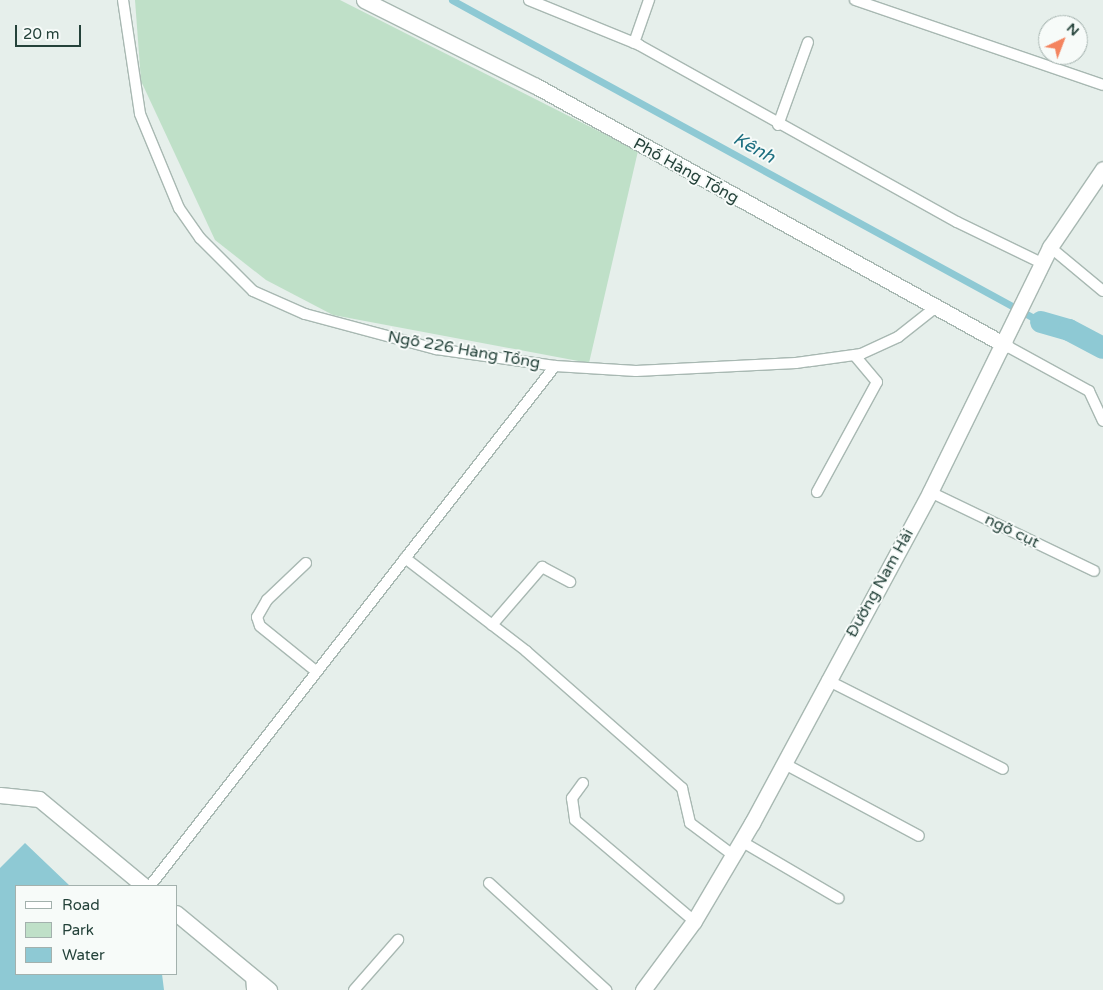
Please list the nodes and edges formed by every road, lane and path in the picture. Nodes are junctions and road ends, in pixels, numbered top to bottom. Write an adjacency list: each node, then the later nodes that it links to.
1 (123, 0): 17 (lane, Ngõ 226 Hàng Tổng)
2 (364, 0): 14 (street, Phố Hàng Tổng)
3 (529, 0): 7 (lane)
4 (649, 0): 7 (lane)
5 (854, 0): 8 (lane)
6 (808, 42): 9 (lane)
7 (634, 43): 9 (lane)
8 (1103, 85)
9 (778, 125): 12 (lane)
10 (1103, 169): 11 (street, Đường Nam Hải)
11 (1050, 247): 12 (street, Đường Nam Hải); 13 (lane)
12 (1042, 263): 15 (street, Đường Nam Hải)
13 (1103, 291)
14 (936, 307): 15 (street, Phố Hàng Tổng); 16 (lane, Ngõ 226 Hàng Tổng)
15 (1008, 340): 18 (lane); 20 (street, Đường Nam Hải)
16 (854, 355): 17 (lane, Ngõ 226 Hàng Tổng); 19 (lane)
17 (555, 366): 21 (lane)
18 (1103, 421)
19 (817, 492)
20 (930, 492): 23 (lane, ngõ cụt); 27 (street, Đường Nam Hải)
21 (405, 558): 25 (lane); 26 (lane)
22 (306, 563): 26 (lane)
23 (1094, 571)
24 (570, 582): 25 (lane)
25 (492, 625): 34 (lane)
26 (317, 672): 37 (lane)
27 (827, 680): 28 (street, Đường Nam Hải); 29 (lane)
28 (783, 763): 32 (lane); 33 (street, Đường Nam Hải)
29 (1003, 769)
30 (583, 783): 40 (lane)
31 (0, 795): 36 (street)
32 (919, 836)
33 (741, 842): 34 (street, Đường Nam Hải); 38 (lane)
34 (733, 855): 40 (street, Đường Nam Hải)
35 (489, 883): 45 (lane)
36 (143, 885)
37 (151, 885)
38 (838, 898)
39 (178, 915): 42 (street)
40 (694, 921): 46 (street, Đường Nam Hải)
41 (398, 940): 44 (lane)
42 (252, 982): 43 (street)
43 (269, 990)
44 (354, 990)
45 (606, 990)
46 (643, 990)

